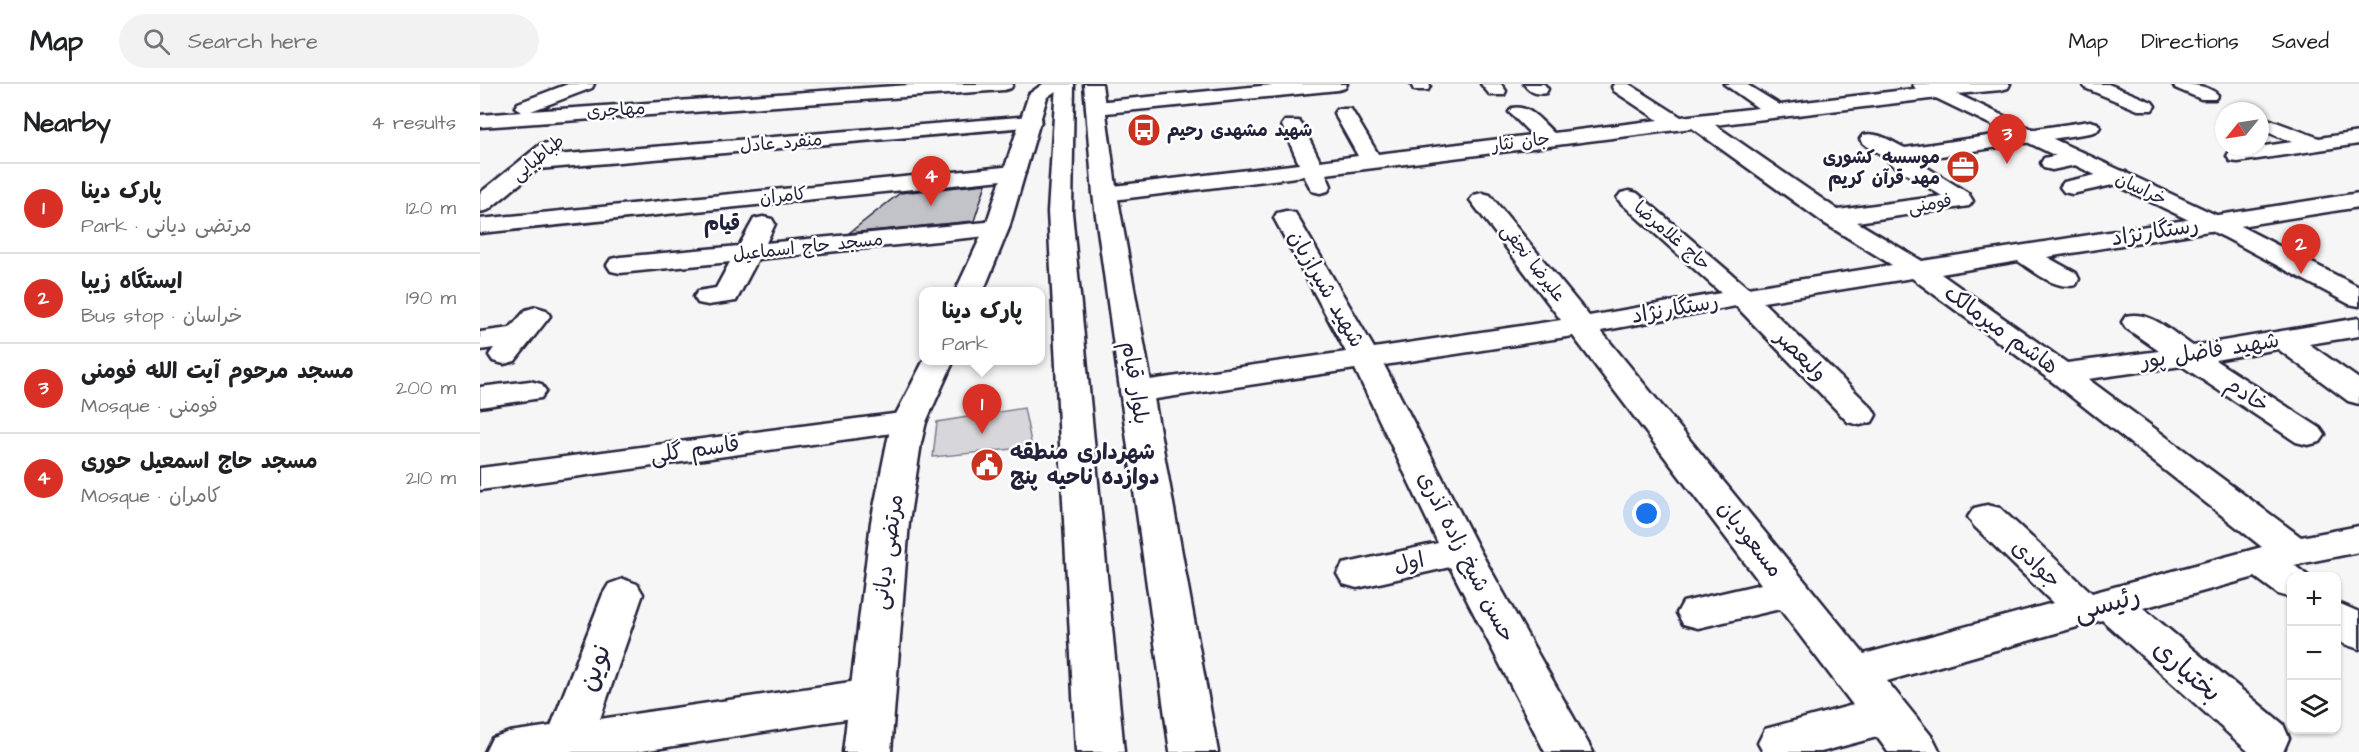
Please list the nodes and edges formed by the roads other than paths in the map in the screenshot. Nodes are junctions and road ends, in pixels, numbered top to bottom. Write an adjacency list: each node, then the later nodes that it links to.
1 (585, 84): 27 (street)
2 (708, 84): 20 (street)
3 (786, 84): 19 (street)
4 (1004, 84): 12 (street, مهاجری)
5 (1057, 84): 28 (street)
6 (1065, 84): 106 (street)
7 (1733, 84): 24 (street)
8 (1867, 84): 18 (street)
9 (2001, 84): 15 (street, جان نثار)
10 (2092, 84): 21 (street)
11 (2182, 84): 16 (street)
12 (914, 87): 19 (street, مهاجری)
13 (1347, 87): 17 (street)
14 (1621, 87): 30 (street, هاشم میرمالک)
15 (1932, 89): 18 (street, جان نثار); 26 (street, خراسان)
16 (2208, 95)
17 (1095, 96): 51 (street, بلوار قیام)
18 (1894, 97): 24 (street, جان نثار)
19 (772, 99): 20 (street, مهاجری)
20 (689, 105): 22 (street, مهاجری)
21 (2145, 106)
22 (595, 112): 27 (street, مهاجری); 44 (street, طباطبایی)
23 (1520, 112): 36 (street)
24 (1777, 112): 30 (street, جان نثار)
25 (1344, 113): 43 (street)
26 (1993, 118): 29 (street); 35 (street, خراسان)
27 (486, 120)
28 (1031, 122): 44 (street, منفرد عادل); 47 (street)
29 (1966, 122)
30 (1688, 123): 36 (street, جان نثار); 57 (street, هاشم میرمالک)
31 (2321, 123): 37 (street)
32 (1292, 125): 46 (street)
33 (2269, 125): 39 (street)
34 (2090, 127): 35 (street)
35 (2032, 136): 41 (street); 42 (street, خراسان)
36 (1547, 138): 43 (street, جان نثار)
37 (2359, 138): 39 (street)
38 (1870, 139): 41 (street)
39 (2319, 144): 40 (street)
40 (2269, 151)
41 (1902, 155): 57 (street, فومنی)
42 (2077, 158): 45 (street); 48 (street, خراسان)
43 (1371, 161): 46 (street, جان نثار)
44 (532, 163): 55 (street, طباطبایی)
45 (2052, 163)
46 (1310, 169): 50 (street); 51 (street, جان نثار)
47 (1014, 173): 60 (street, کامران); 61 (street)
48 (2118, 177): 49 (street); 58 (street, خراسان)
49 (2072, 187)
50 (1322, 189)
51 (1105, 194): 80 (street, بلوار قیام)
52 (1629, 198): 69 (street, حاج غلامرضا)
53 (1482, 200): 72 (street, علیرضا نجفی)
54 (2359, 200): 58 (street, رستگارنژاد)
55 (480, 204)
56 (1286, 218): 76 (street, شهید شیرازیان)
57 (1833, 218): 65 (street, هاشم میرمالک)
58 (2213, 223): 63 (street, رستگارنژاد); 70 (street, خراسان)
59 (763, 224): 62 (street)
60 (480, 226)
61 (997, 228): 62 (street, مسجد حاج اسماعیل); 67 (street)
62 (748, 253): 64 (street, مسجد حاج اسماعیل); 68 (street)
63 (2024, 254): 65 (street, رستگارنژاد); 66 (street)
64 (620, 265)
65 (1918, 270): 69 (street, رستگارنژاد); 78 (street, هاشم میرمالک)
66 (2066, 279)
67 (971, 287)
68 (708, 297)
69 (1742, 297): 72 (street, رستگارنژاد); 83 (street, ولیعصر)
70 (2359, 298)
71 (2136, 322): 75 (street)
72 (1583, 326): 76 (street, رستگارنژاد); 92 (street, مسعودیان)
73 (2359, 327): 74 (street, شهید فاضل پور)
74 (2284, 340): 75 (street, شهید فاضل پور); 81 (street)
75 (2186, 356): 78 (street, شهید فاضل پور); 85 (street, خادم)
76 (1366, 360): 80 (street, رستگارنژاد); 89 (street, حسن شیخ زاده آذری)
77 (937, 365): 84 (street, مرتضی دیانی)
78 (2061, 373): 90 (street, هاشم میرمالک)
79 (530, 391): 82 (street)
80 (1136, 392): 107 (street, بلوار قیام)
81 (2359, 394)
82 (480, 397)
83 (1860, 415)
84 (909, 422): 86 (street, قاسم گلی); 99 (street, مرتضی دیانی)
85 (2308, 435)
86 (480, 479)
87 (1987, 517): 94 (street, جوادی)
88 (2359, 539): 90 (street, رئیسی)
89 (1461, 551): 91 (street, اول); 108 (street, حسن شیخ زاده آذری)
90 (2282, 565): 94 (street, رئیسی)
91 (1357, 574)
92 (1792, 592): 95 (street); 98 (street, مسعودیان)
93 (623, 594): 102 (street, نوین)
94 (2097, 606): 98 (street, رئیسی); 101 (street, بختیاری)
95 (1698, 613)
96 (2341, 619): 97 (street)
97 (2359, 633)
98 (1856, 673): 100 (street, مسعودیان)
99 (871, 697): 102 (street); 105 (street, مرتضی دیانی)
100 (1888, 715): 103 (street); 109 (street, مسعودیان)
101 (2266, 738)
102 (568, 743): 104 (street)
103 (1782, 743)
104 (509, 752)
105 (867, 752)
106 (1100, 752)
107 (1194, 752)
108 (1569, 752)
109 (1916, 752)

